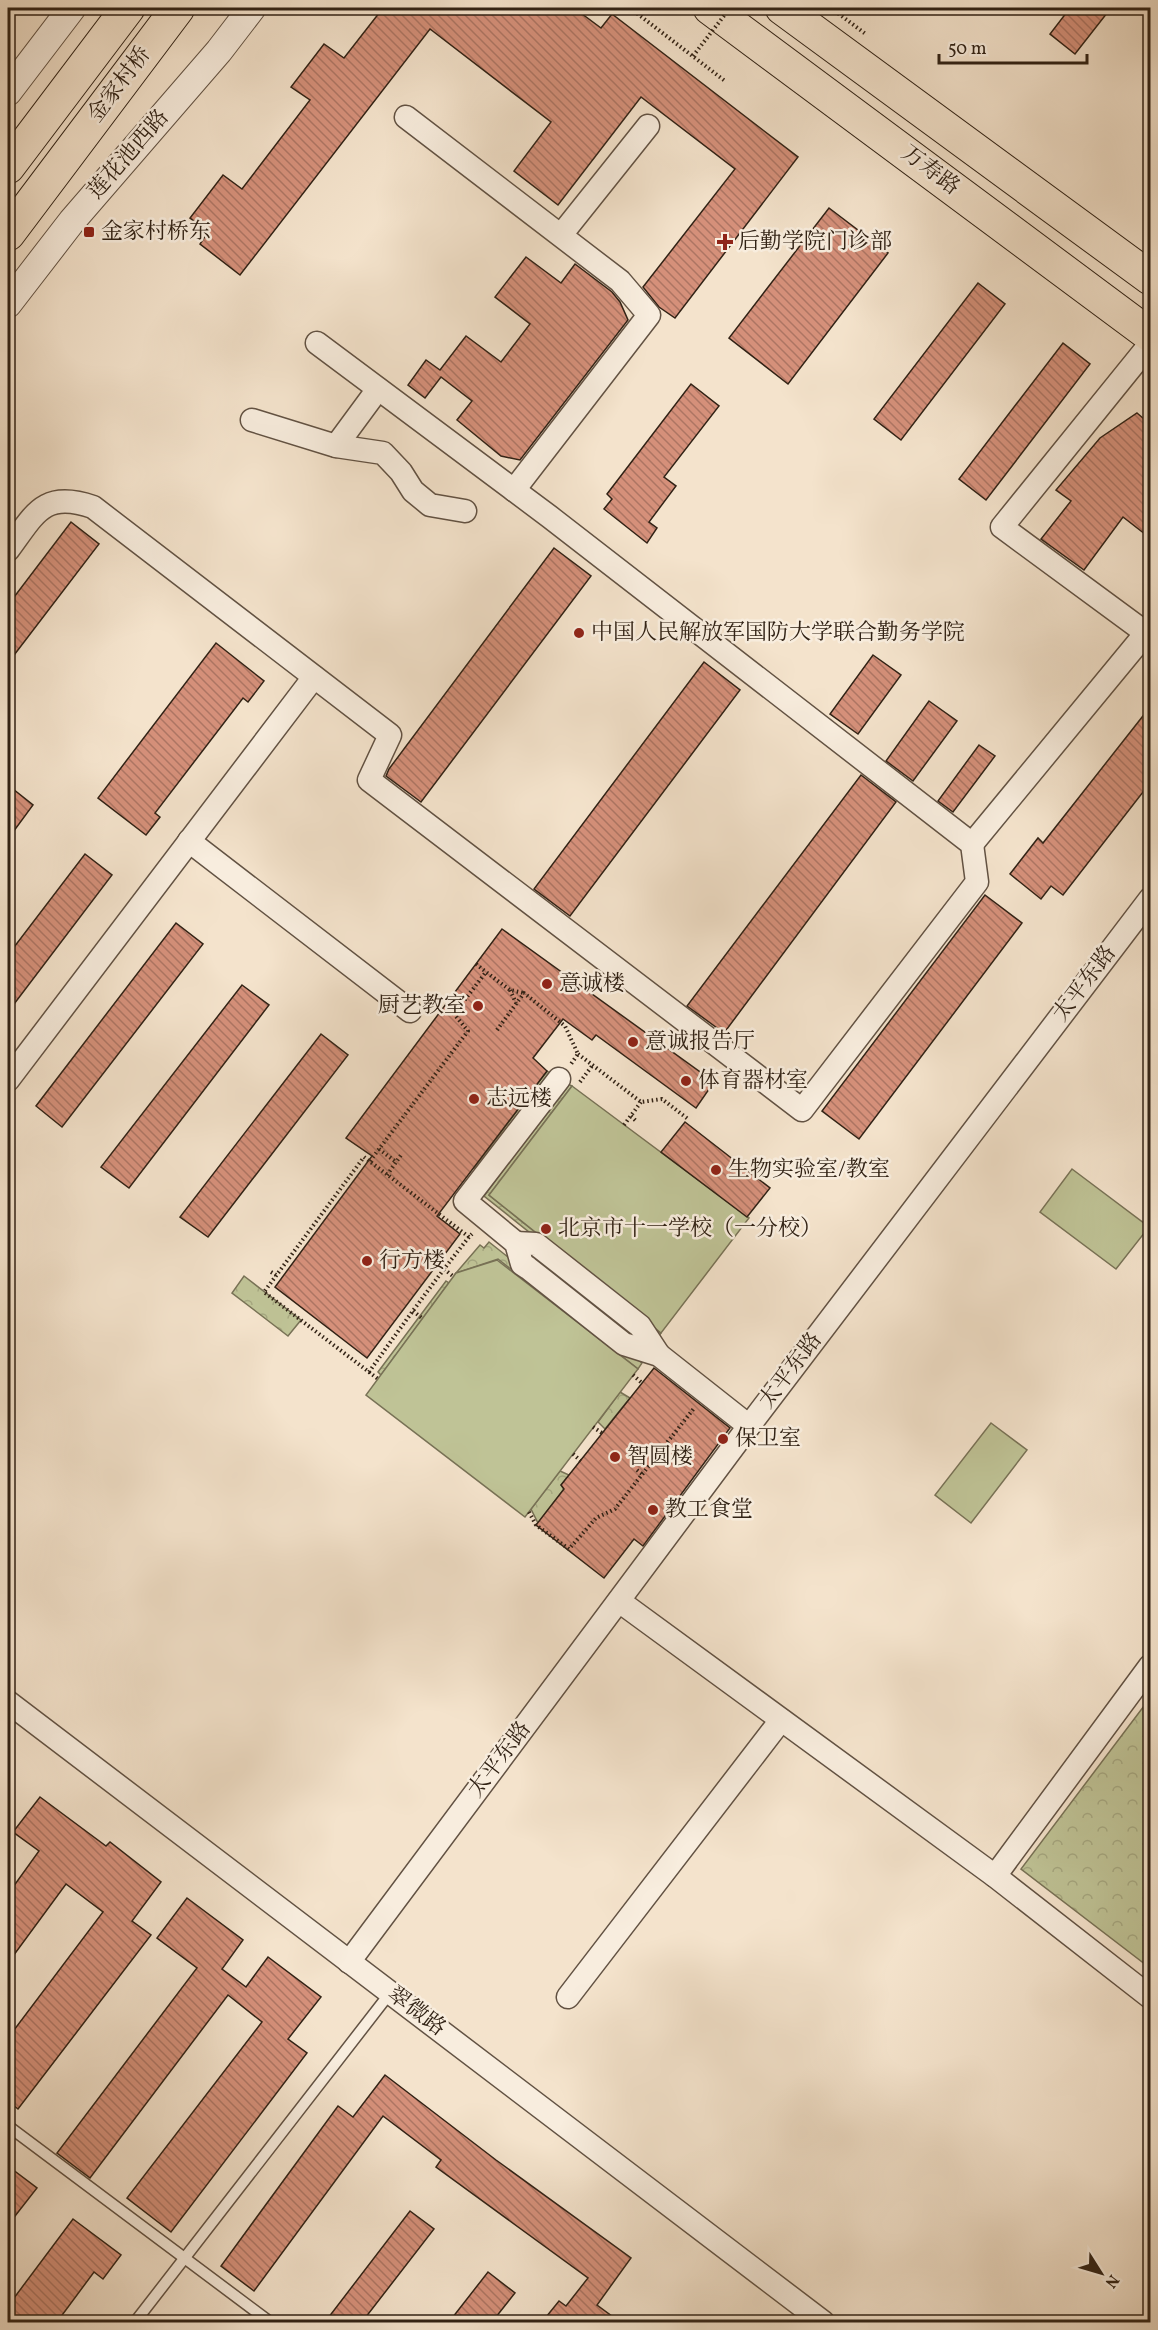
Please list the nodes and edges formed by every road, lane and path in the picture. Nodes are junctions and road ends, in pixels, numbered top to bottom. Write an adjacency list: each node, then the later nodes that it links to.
1 (72, 8): 13 (street)
2 (128, 8): 17 (main road, 金家村桥)
3 (178, 8): 16 (main road, 金家村桥)
4 (252, 8): 21 (street, 莲花池西路)
5 (630, 8): 11 (path)
6 (710, 8): 22 (main road, 万寿路)
7 (730, 8): 11 (path, bridge)
8 (782, 8): 20 (main road, 万寿路)
9 (831, 8): 10 (path)
10 (867, 35)
11 (693, 56): 12 (path)
12 (725, 81)
13 (8, 93)
14 (406, 117): 19 (street)
15 (648, 126): 19 (street)
16 (61, 163): 18 (main road, 莲花池西路)
17 (8, 167)
18 (8, 234)
19 (561, 235): 28 (street)
20 (1150, 278)
21 (8, 304)
22 (1150, 335)
23 (317, 343): 25 (street)
24 (1150, 344): 33 (street)
25 (378, 389): 27 (street); 28 (street)
26 (252, 420): 27 (street)
27 (336, 446): 29 (street)
28 (514, 490): 33 (street)
29 (465, 511)
30 (8, 550): 31 (street)
31 (314, 677): 32 (street); 33 (street)
32 (189, 841): 40 (street); 44 (street)
33 (972, 844)
34 (1150, 899): 71 (street, 太平东路)
35 (476, 964): 36 (path)
36 (486, 972): 37 (path); 51 (path)
37 (510, 990): 38 (path); 39 (path)
38 (524, 993): 39 (path); 42 (path)
39 (516, 1004): 41 (path)
40 (410, 1011)
41 (497, 1030)
42 (578, 1054): 43 (path); 45 (path)
43 (592, 1066): 45 (path); 46 (path)
44 (8, 1080)
45 (567, 1083): 58 (street)
46 (641, 1102): 47 (path); 48 (path)
47 (631, 1116): 49 (path); 50 (path)
48 (688, 1119)
49 (637, 1122)
50 (624, 1125)
51 (379, 1149): 53 (path); 54 (path)
52 (401, 1155): 54 (path)
53 (370, 1161): 55 (path); 57 (path)
54 (396, 1162): 55 (path)
55 (387, 1175): 59 (path)
56 (342, 1176): 57 (path)
57 (347, 1180): 62 (path)
58 (484, 1217): 59 (path); 70 (street)
59 (469, 1237): 60 (path)
60 (444, 1269): 63 (path); 64 (path)
61 (271, 1272): 62 (path)
62 (276, 1275): 66 (path)
63 (454, 1277)
64 (412, 1311): 65 (path); 66 (path)
65 (423, 1319)
66 (369, 1372): 68 (path)
67 (633, 1376): 69 (path)
68 (378, 1379)
69 (642, 1383)
70 (706, 1393): 71 (street); 77 (path)
71 (749, 1426): 79 (street, 太平东路)
72 (593, 1427): 73 (path)
73 (602, 1433)
74 (573, 1454): 75 (path)
75 (581, 1461)
76 (637, 1470): 77 (path)
77 (642, 1474): 78 (path)
78 (529, 1512)
79 (619, 1601): 82 (street); 84 (street, 太平东路)
80 (1150, 1666): 83 (street)
81 (8, 1702): 84 (street, 翠微路)
82 (781, 1720): 83 (street); 86 (street)
83 (995, 1876): 87 (street)
84 (350, 1962): 85 (street, 翠微路)
85 (390, 1993): 89 (lane); 92 (street, 翠微路)
86 (568, 1997)
87 (1150, 1997)
88 (8, 2126): 89 (lane)
89 (185, 2258): 90 (lane); 91 (lane)
90 (135, 2322)
91 (270, 2322)
92 (823, 2322)

